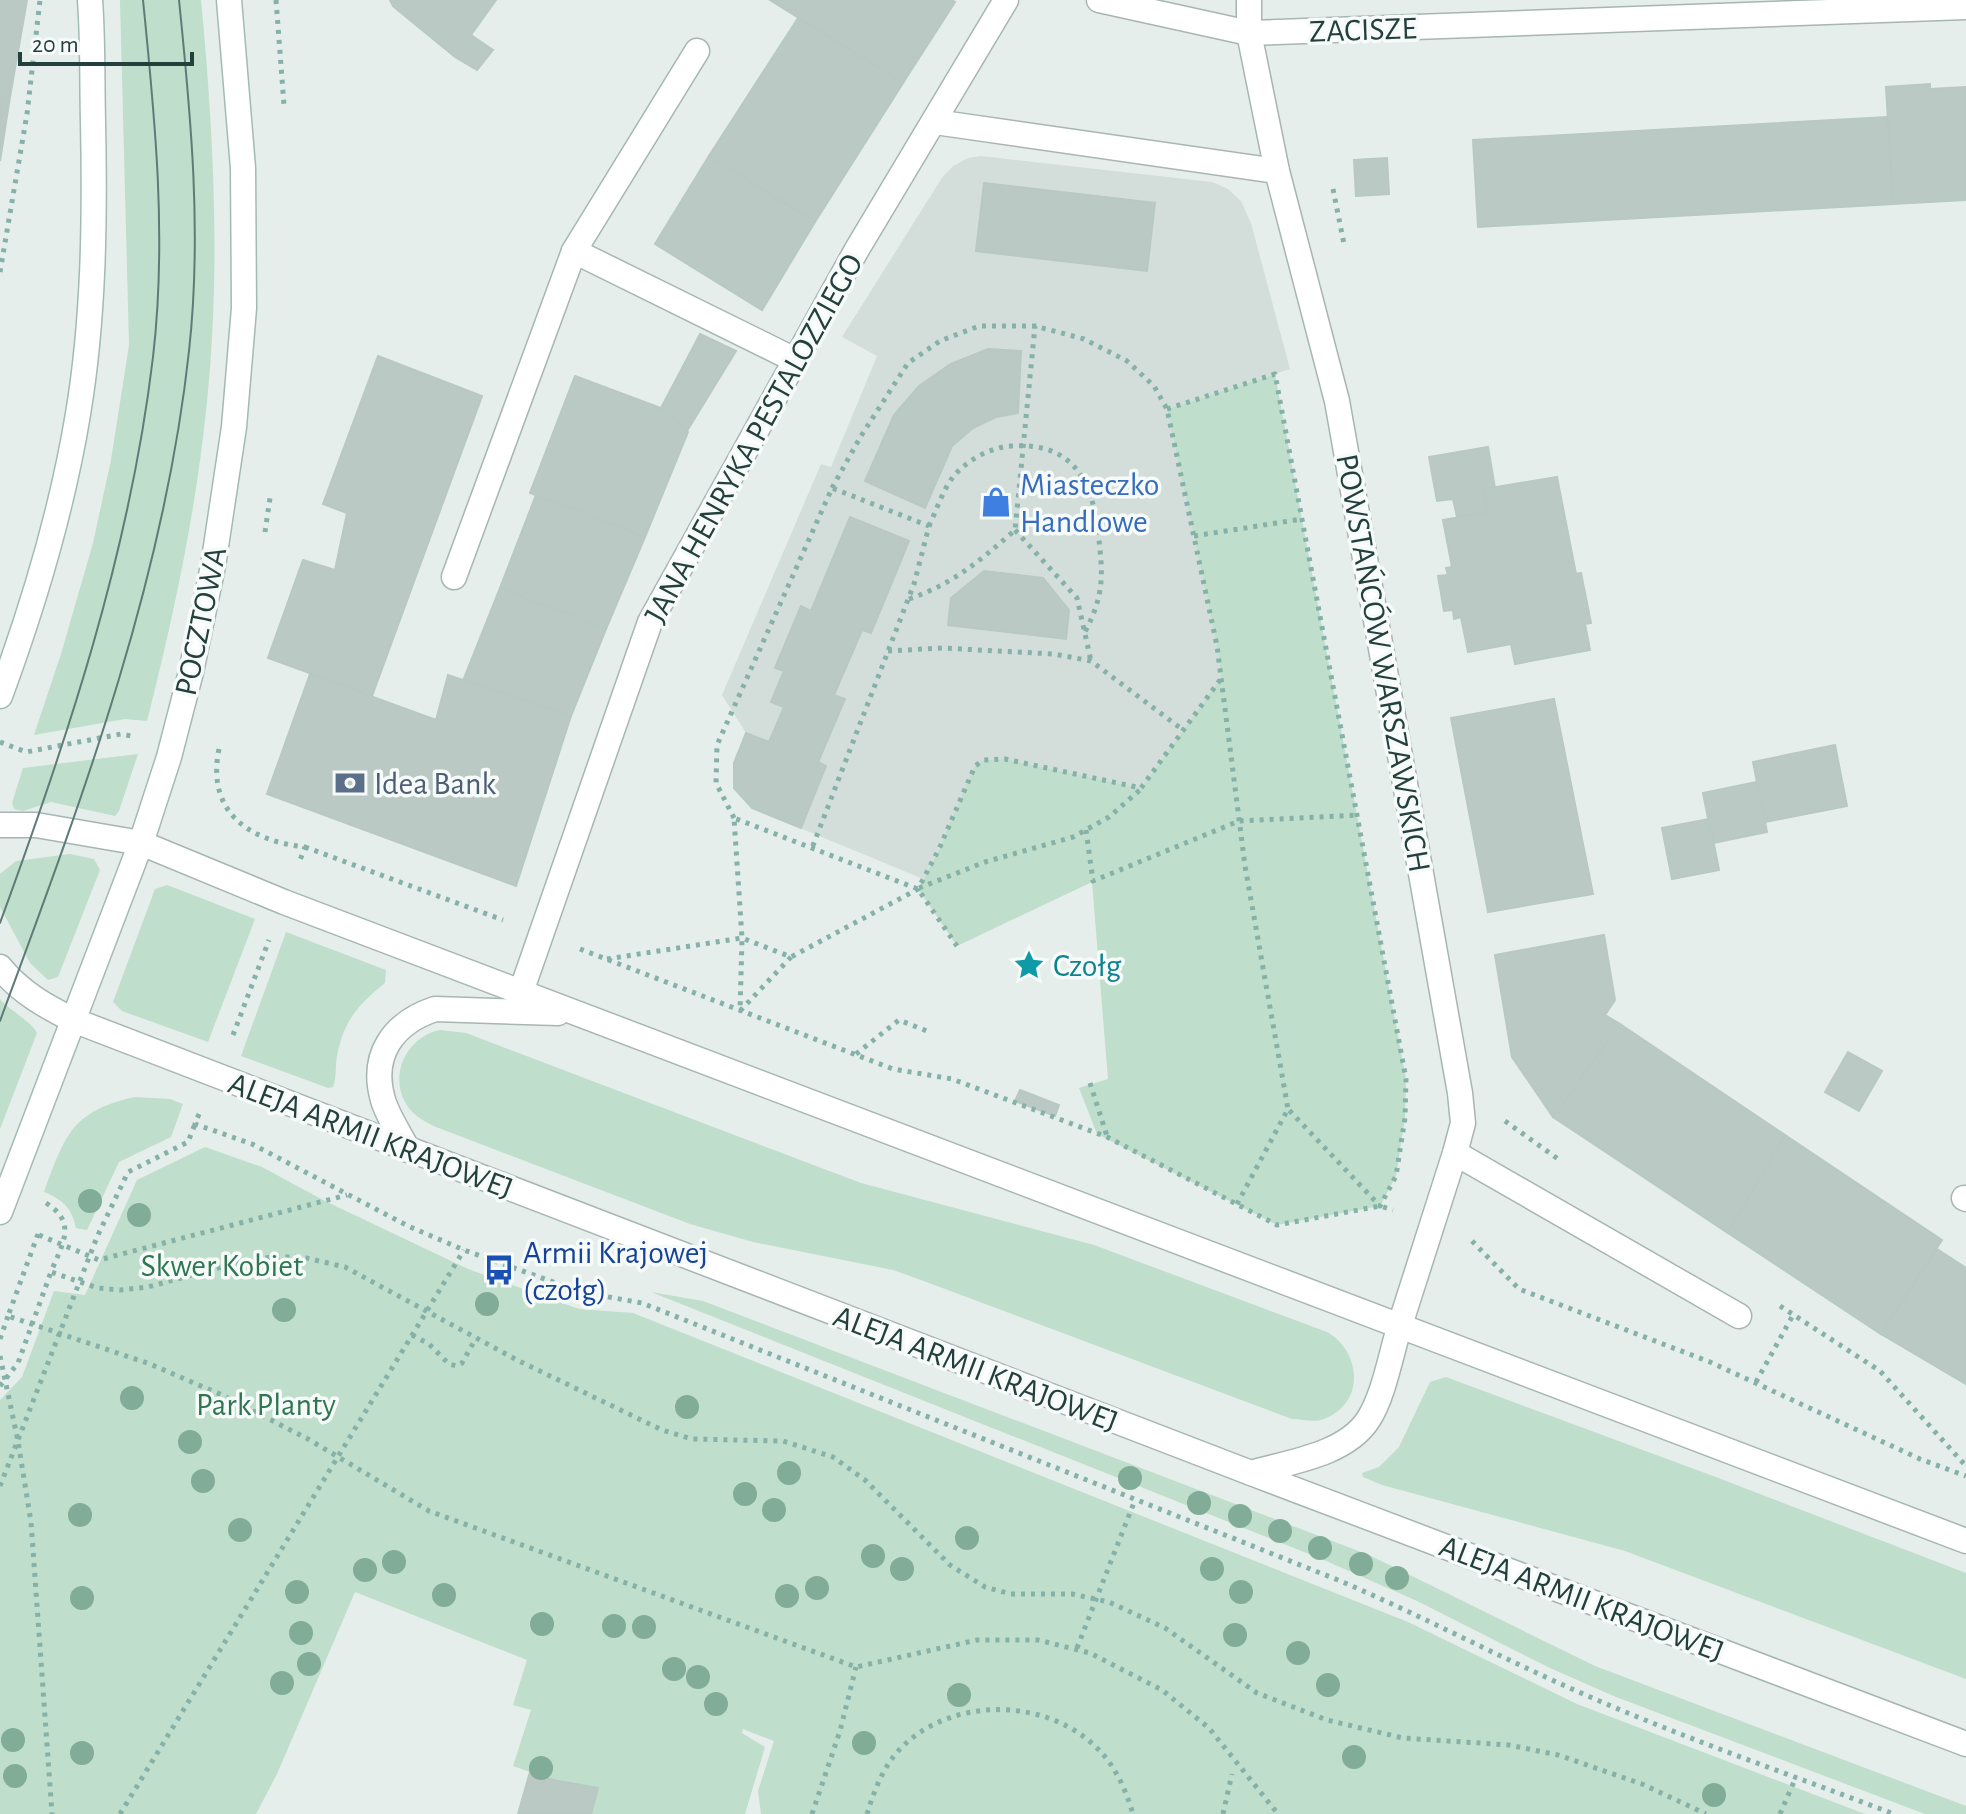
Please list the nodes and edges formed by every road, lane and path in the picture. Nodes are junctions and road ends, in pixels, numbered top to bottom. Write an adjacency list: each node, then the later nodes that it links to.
1 (40, 0): 15 (path)
2 (90, 0): 31 (street)
3 (229, 0): 34 (street, POCZTOWA)
4 (1006, 0): 10 (street, JANA HENRYKA PESTALOZZIEGO)
5 (1099, 0): 8 (street, ZACISZE)
6 (1249, 0): 8 (street, POWSTAŃCÓW WARSZAWSKICH)
7 (1966, 7): 8 (street, ZACISZE)
8 (1249, 33): 11 (street, POWSTAŃCÓW WARSZAWSKICH)
9 (697, 51): 14 (street)
10 (935, 122): 11 (street); 17 (street, JANA HENRYKA PESTALOZZIEGO)
11 (1277, 171): 63 (street, POWSTAŃCÓW WARSZAWSKICH)
12 (1333, 189): 13 (path)
13 (1344, 248)
14 (574, 251): 17 (street); 25 (street)
15 (0, 272)
16 (1035, 326): 18 (path); 19 (path); 20 (path)
17 (795, 360): 45 (street, JANA HENRYKA PESTALOZZIEGO)
18 (1167, 409): 21 (path); 24 (path)
19 (1024, 445): 22 (path); 23 (path); 27 (path)
20 (832, 488): 22 (path); 37 (path)
21 (1302, 519): 24 (path); 36 (path)
22 (929, 526): 26 (path)
23 (1015, 530): 26 (path); 27 (path)
24 (1194, 536): 30 (path)
25 (454, 577)
26 (909, 599): 28 (path)
27 (1085, 632): 29 (path)
28 (888, 651): 29 (path); 43 (path)
29 (1091, 661): 32 (path)
30 (1221, 678): 32 (path); 38 (path)
31 (0, 696)
32 (1183, 730): 35 (path)
33 (0, 742): 34 (path)
34 (171, 747): 41 (street, POCZTOWA)
35 (1141, 788): 40 (path); 44 (path)
36 (1358, 815): 38 (path); 68 (path)
37 (734, 818): 43 (path); 46 (path)
38 (1239, 821): 40 (path); 58 (path)
39 (0, 825): 41 (street)
40 (1086, 830): 44 (path)
41 (141, 843): 51 (street); 54 (street, POCZTOWA)
42 (305, 847): 45 (path)
43 (812, 848): 44 (path)
44 (918, 889): 47 (path); 48 (path)
45 (541, 934): 49 (path); 51 (street, JANA HENRYKA PESTALOZZIEGO)
46 (742, 938): 48 (path); 49 (path); 52 (path)
47 (957, 946)
48 (791, 957): 52 (path)
49 (606, 959): 52 (path)
50 (0, 967): 54 (street, ALEJA ARMII KRAJOWEJ)
51 (521, 992): 53 (street)
52 (740, 1011): 56 (path)
53 (576, 1013): 62 (street); 83 (street)
54 (73, 1020): 62 (street, ALEJA ARMII KRAJOWEJ); 66 (street, POCZTOWA)
55 (927, 1031): 56 (path)
56 (855, 1055): 61 (path)
57 (1090, 1083): 61 (path)
58 (1288, 1109): 67 (path); 68 (path)
59 (1501, 1115): 64 (path)
60 (195, 1124): 74 (path)
61 (1107, 1137): 67 (path)
62 (408, 1150): 95 (street, ALEJA ARMII KRAJOWEJ)
63 (1455, 1153): 69 (street, POWSTAŃCÓW WARSZAWSKICH); 81 (street)
64 (1566, 1164)
65 (348, 1195): 74 (path)
66 (4, 1201): 72 (path)
67 (1237, 1204): 68 (path)
68 (1380, 1206): 69 (path)
69 (1433, 1221): 83 (street, POWSTAŃCÓW WARSZAWSKICH); 90 (path)
70 (26, 1229): 71 (path)
71 (39, 1235): 72 (path); 80 (path)
72 (62, 1244): 74 (path); 75 (path)
73 (464, 1250): 78 (path)
74 (90, 1256): 76 (path)
75 (51, 1272): 76 (path); 82 (path)
76 (80, 1282): 78 (path); 84 (path)
77 (1769, 1299): 79 (path)
78 (427, 1311): 85 (path); 86 (path)
79 (1793, 1315): 90 (path); 94 (path)
80 (8, 1316): 82 (path); 87 (path)
81 (1739, 1316)
82 (32, 1324): 84 (path); 89 (path)
83 (1400, 1325): 95 (street, POWSTAŃCÓW WARSZAWSKICH); 99 (street)
84 (60, 1334): 92 (path); 93 (path)
85 (412, 1335): 86 (path); 93 (path)
86 (476, 1338): 100 (path)
87 (0, 1339)
88 (0, 1356): 89 (path)
89 (6, 1381): 91 (path); 92 (path)
90 (1756, 1382): 96 (path)
91 (0, 1386)
92 (18, 1441): 97 (path); 106 (path)
93 (338, 1457): 102 (path); 107 (path)
94 (1966, 1466)
95 (1251, 1473): 103 (street, ALEJA ARMII KRAJOWEJ)
96 (1966, 1476)
97 (0, 1486)
98 (1135, 1500): 100 (path)
99 (1966, 1541)
100 (1097, 1597): 101 (path); 113 (path)
101 (1077, 1648): 102 (path); 112 (path)
102 (856, 1667): 108 (path)
103 (1966, 1744)
104 (1232, 1774): 111 (path)
105 (1796, 1777): 114 (path)
106 (52, 1814)
107 (120, 1814)
108 (812, 1814)
109 (867, 1814): 110 (path)
110 (1133, 1814)
111 (1223, 1814)
112 (1278, 1814)
113 (1706, 1814)
114 (1780, 1814)

